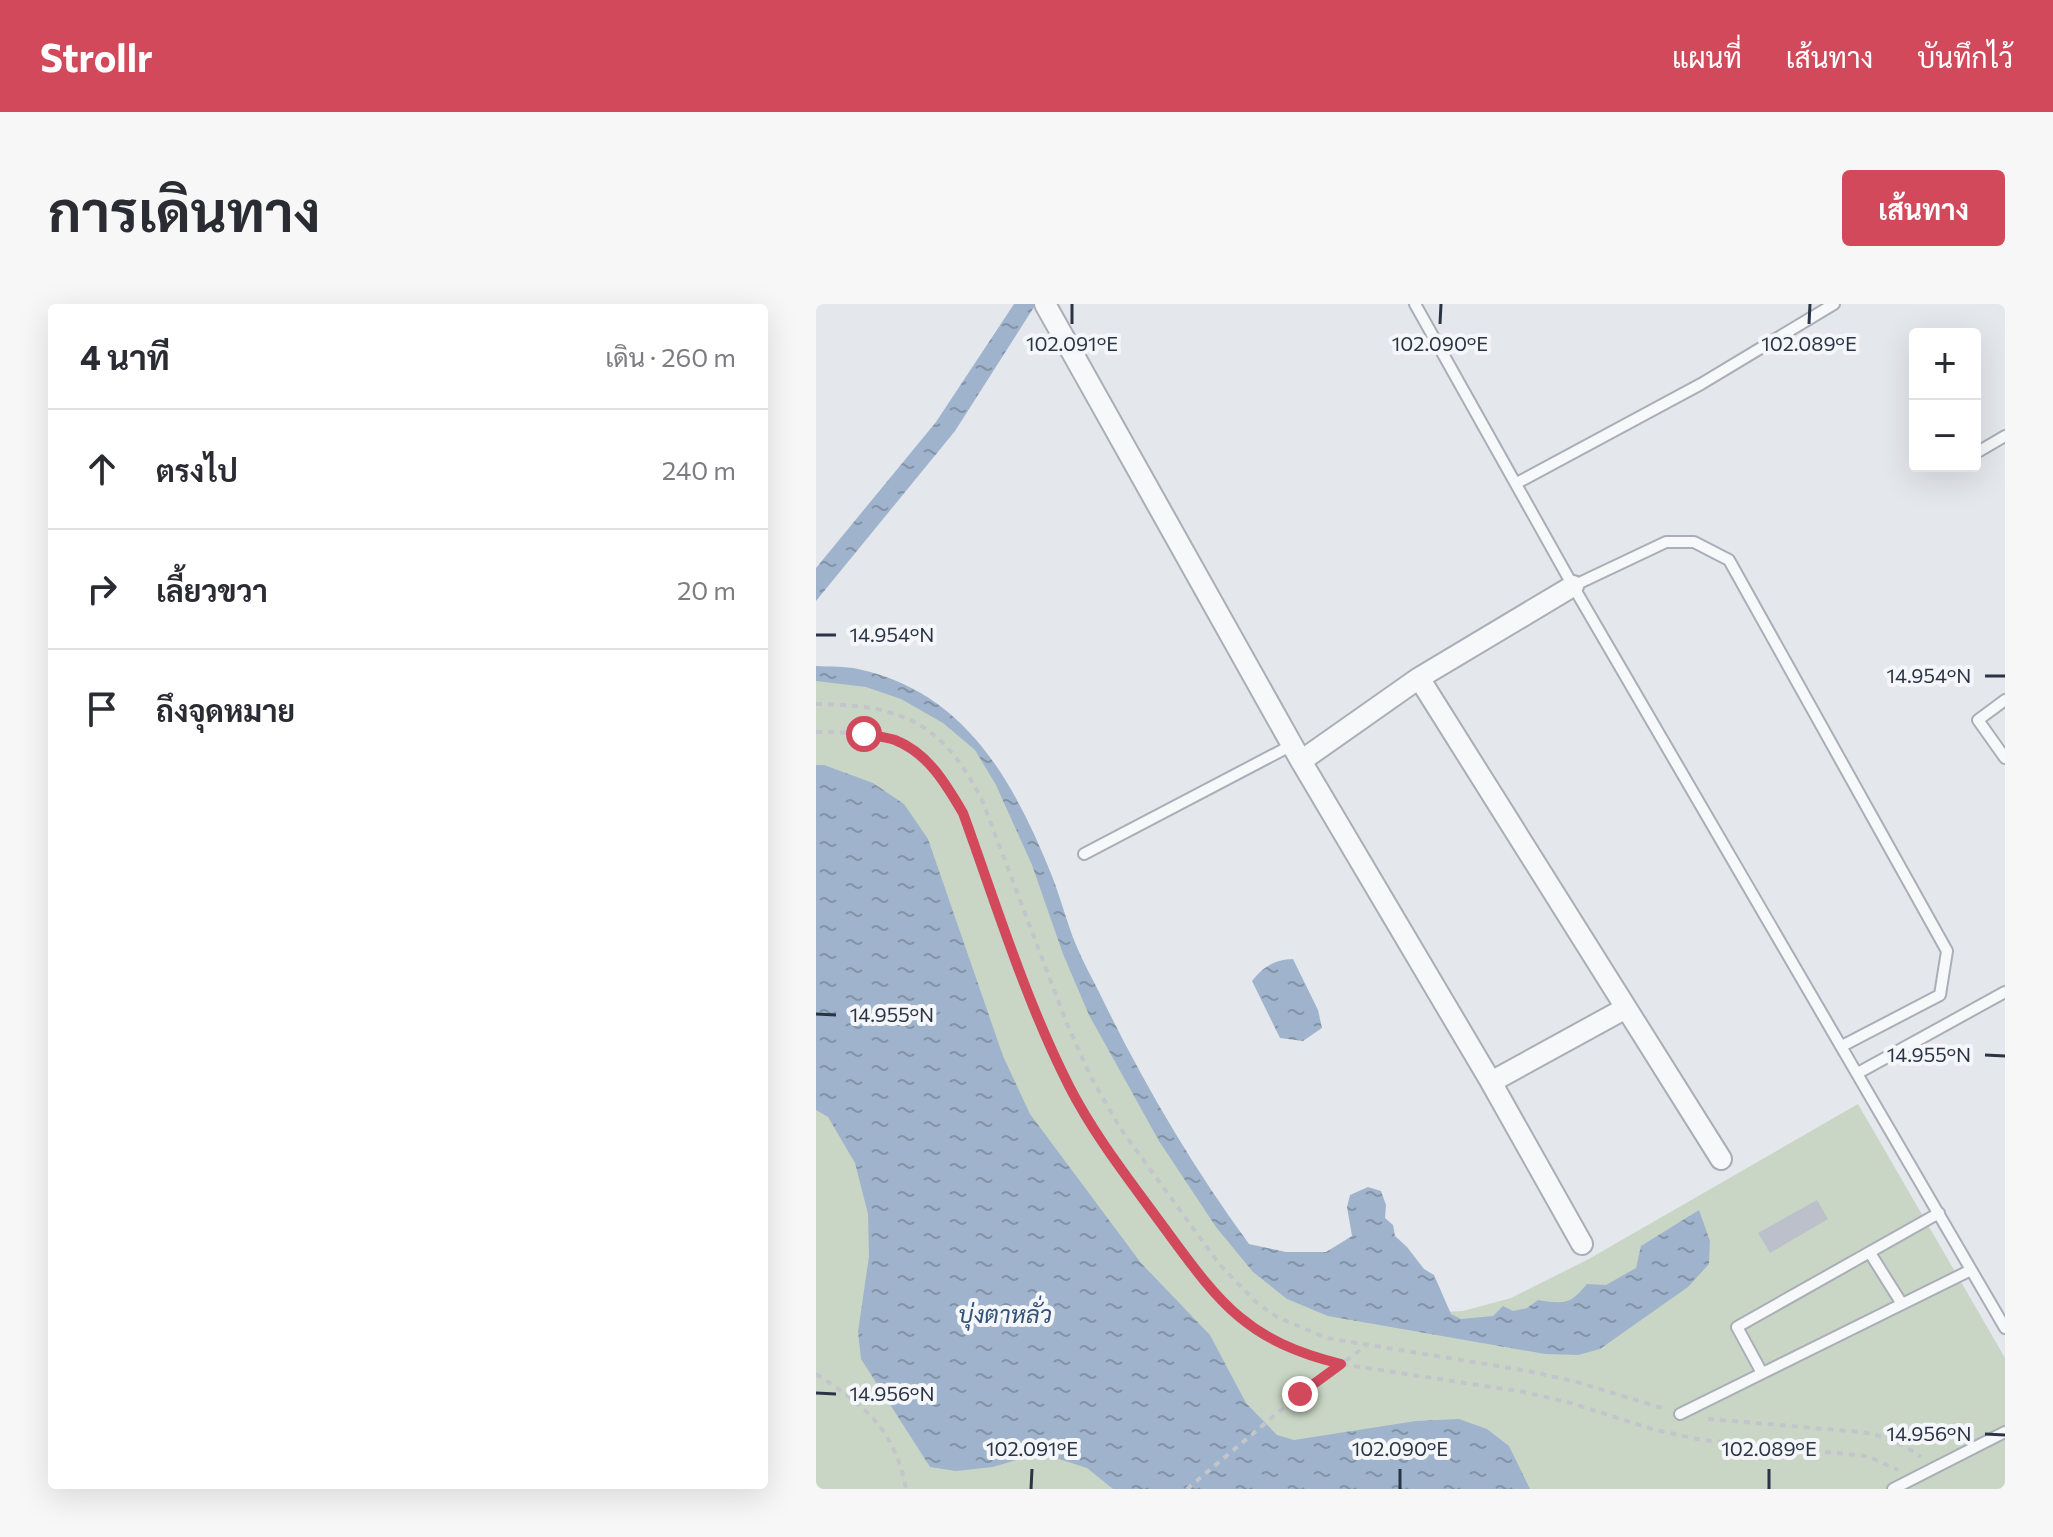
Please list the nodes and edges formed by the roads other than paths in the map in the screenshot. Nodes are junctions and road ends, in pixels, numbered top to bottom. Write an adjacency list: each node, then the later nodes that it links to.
1 (1416, 304): 6 (lane)
2 (1834, 304): 6 (lane)
3 (1046, 306): 10 (street)
4 (2005, 436): 5 (lane)
5 (1981, 450)
6 (1517, 483): 7 (lane)
7 (1573, 586): 8 (street); 15 (lane); 15 (lane)
8 (1419, 678): 10 (street); 14 (street)
9 (2005, 700): 11 (lane)
10 (1296, 753): 12 (lane); 17 (street)
11 (2005, 758)
12 (1084, 854)
13 (2005, 992): 16 (lane)
14 (1626, 1008): 17 (street); 18 (street)
15 (1842, 1046): 16 (lane)
16 (1858, 1073): 19 (lane)
17 (1491, 1082): 20 (street)
18 (1721, 1159)
19 (1939, 1213): 21 (lane); 22 (lane)
20 (1582, 1244)
21 (1870, 1253): 23 (lane); 25 (lane)
22 (1971, 1270): 23 (lane); 24 (lane)
23 (1902, 1304): 25 (lane)
24 (2005, 1328)
25 (1762, 1373): 26 (lane)
26 (1680, 1414)
27 (2005, 1432): 28 (lane)
28 (1893, 1489)

